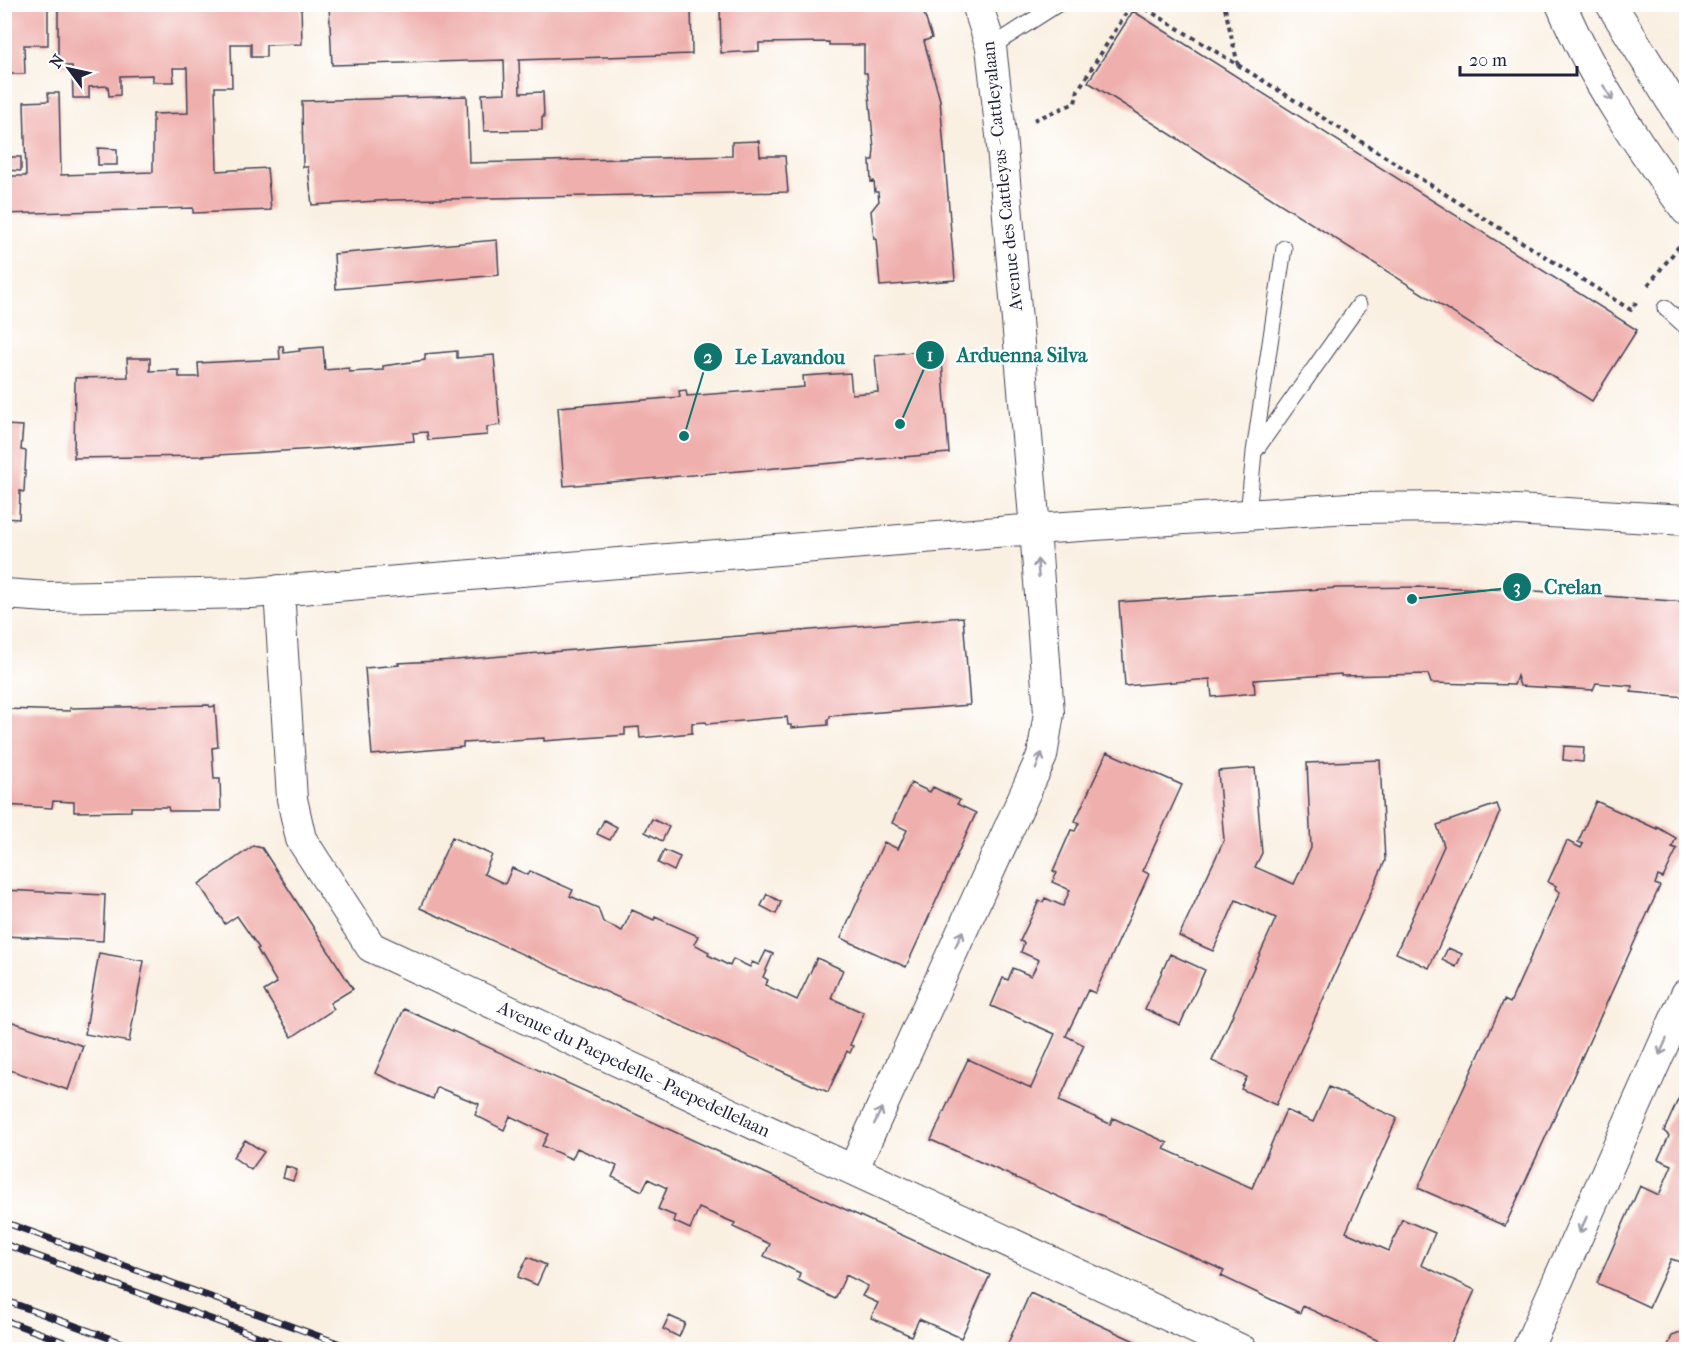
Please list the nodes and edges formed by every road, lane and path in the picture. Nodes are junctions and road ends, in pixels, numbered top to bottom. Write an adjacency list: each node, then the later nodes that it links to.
1 (977, 4): 9 (street, Avenue des Cattleyas - Cattleyalaan)
2 (1058, 4): 9 (lane)
3 (1132, 4): 11 (path)
4 (1138, 4): 10 (path)
5 (1224, 4): 10 (path)
6 (1600, 4): 8 (street)
7 (1611, 4): 12 (street)
8 (1564, 13): 13 (street, one-way to 13)
9 (991, 47): 22 (street, Avenue des Cattleyas - Cattleyalaan)
10 (1238, 65): 14 (path)
11 (1028, 123)
12 (1686, 125)
13 (1686, 210)
14 (1680, 245)
15 (1284, 248): 19 (lane)
16 (1359, 305): 19 (lane)
17 (1665, 308): 18 (lane)
18 (1686, 327)
19 (1254, 452): 20 (lane)
20 (1248, 515): 21 (street); 22 (street)
21 (1686, 520)
22 (1035, 529): 23 (street); 26 (street, Avenue des Cattleyas - Cattleyalaan, one-way to 22)
23 (279, 590): 24 (street); 26 (street, Avenue du Paepedelle - Paepedellelaan)
24 (4, 594)
25 (1685, 1001): 28 (street, one-way to 28)
26 (853, 1170): 27 (street, Avenue du Paepedelle - Paepedellelaan)
27 (1242, 1350)
28 (1527, 1350)

